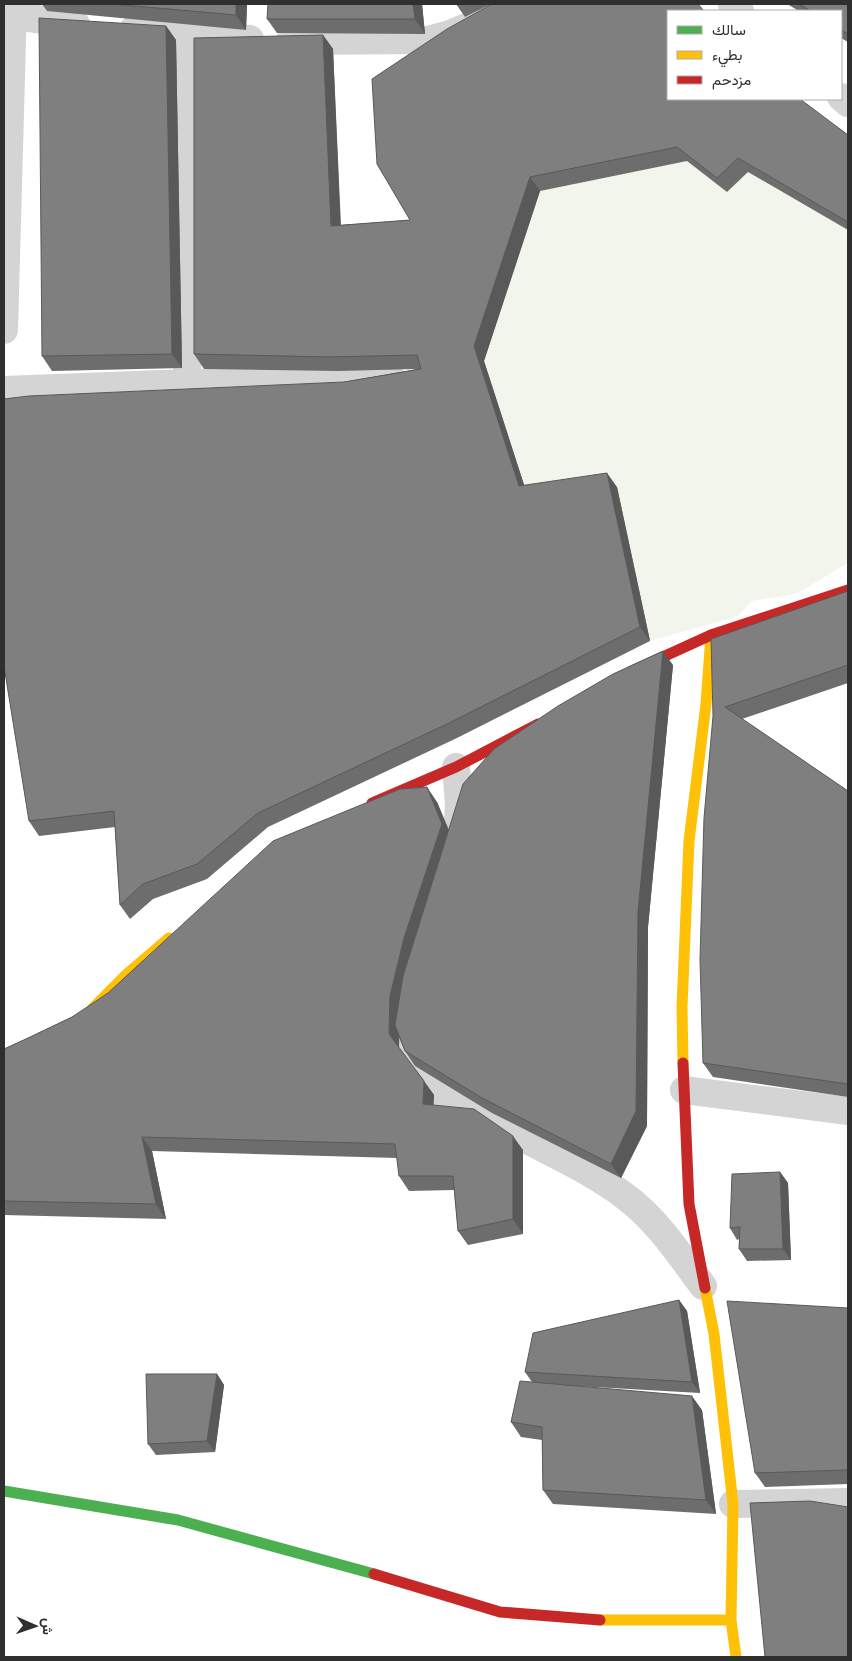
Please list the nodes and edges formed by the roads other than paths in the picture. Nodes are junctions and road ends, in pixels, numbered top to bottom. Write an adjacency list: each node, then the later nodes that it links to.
1 (510, 4): 3 (street)
2 (13, 10): 3 (street); 4 (street)
3 (187, 35): 6 (street)
4 (4, 330)
5 (405, 379): 6 (street)
6 (187, 383): 7 (street)
7 (4, 390)
8 (848, 590): 9 (street)
9 (711, 635): 10 (street); 18 (street)
10 (621, 677)
11 (546, 720): 12 (street)
12 (456, 767): 13 (street); 14 (street)
13 (363, 807)
14 (449, 863)
15 (177, 931): 17 (street)
16 (409, 990): 20 (street)
17 (80, 1016)
18 (684, 1090): 19 (street); 20 (street)
19 (848, 1111)
20 (703, 1286): 23 (street)
21 (4, 1491): 24 (street)
22 (848, 1502): 23 (street)
23 (733, 1504): 24 (street)
24 (731, 1620): 25 (street)
25 (736, 1657)

